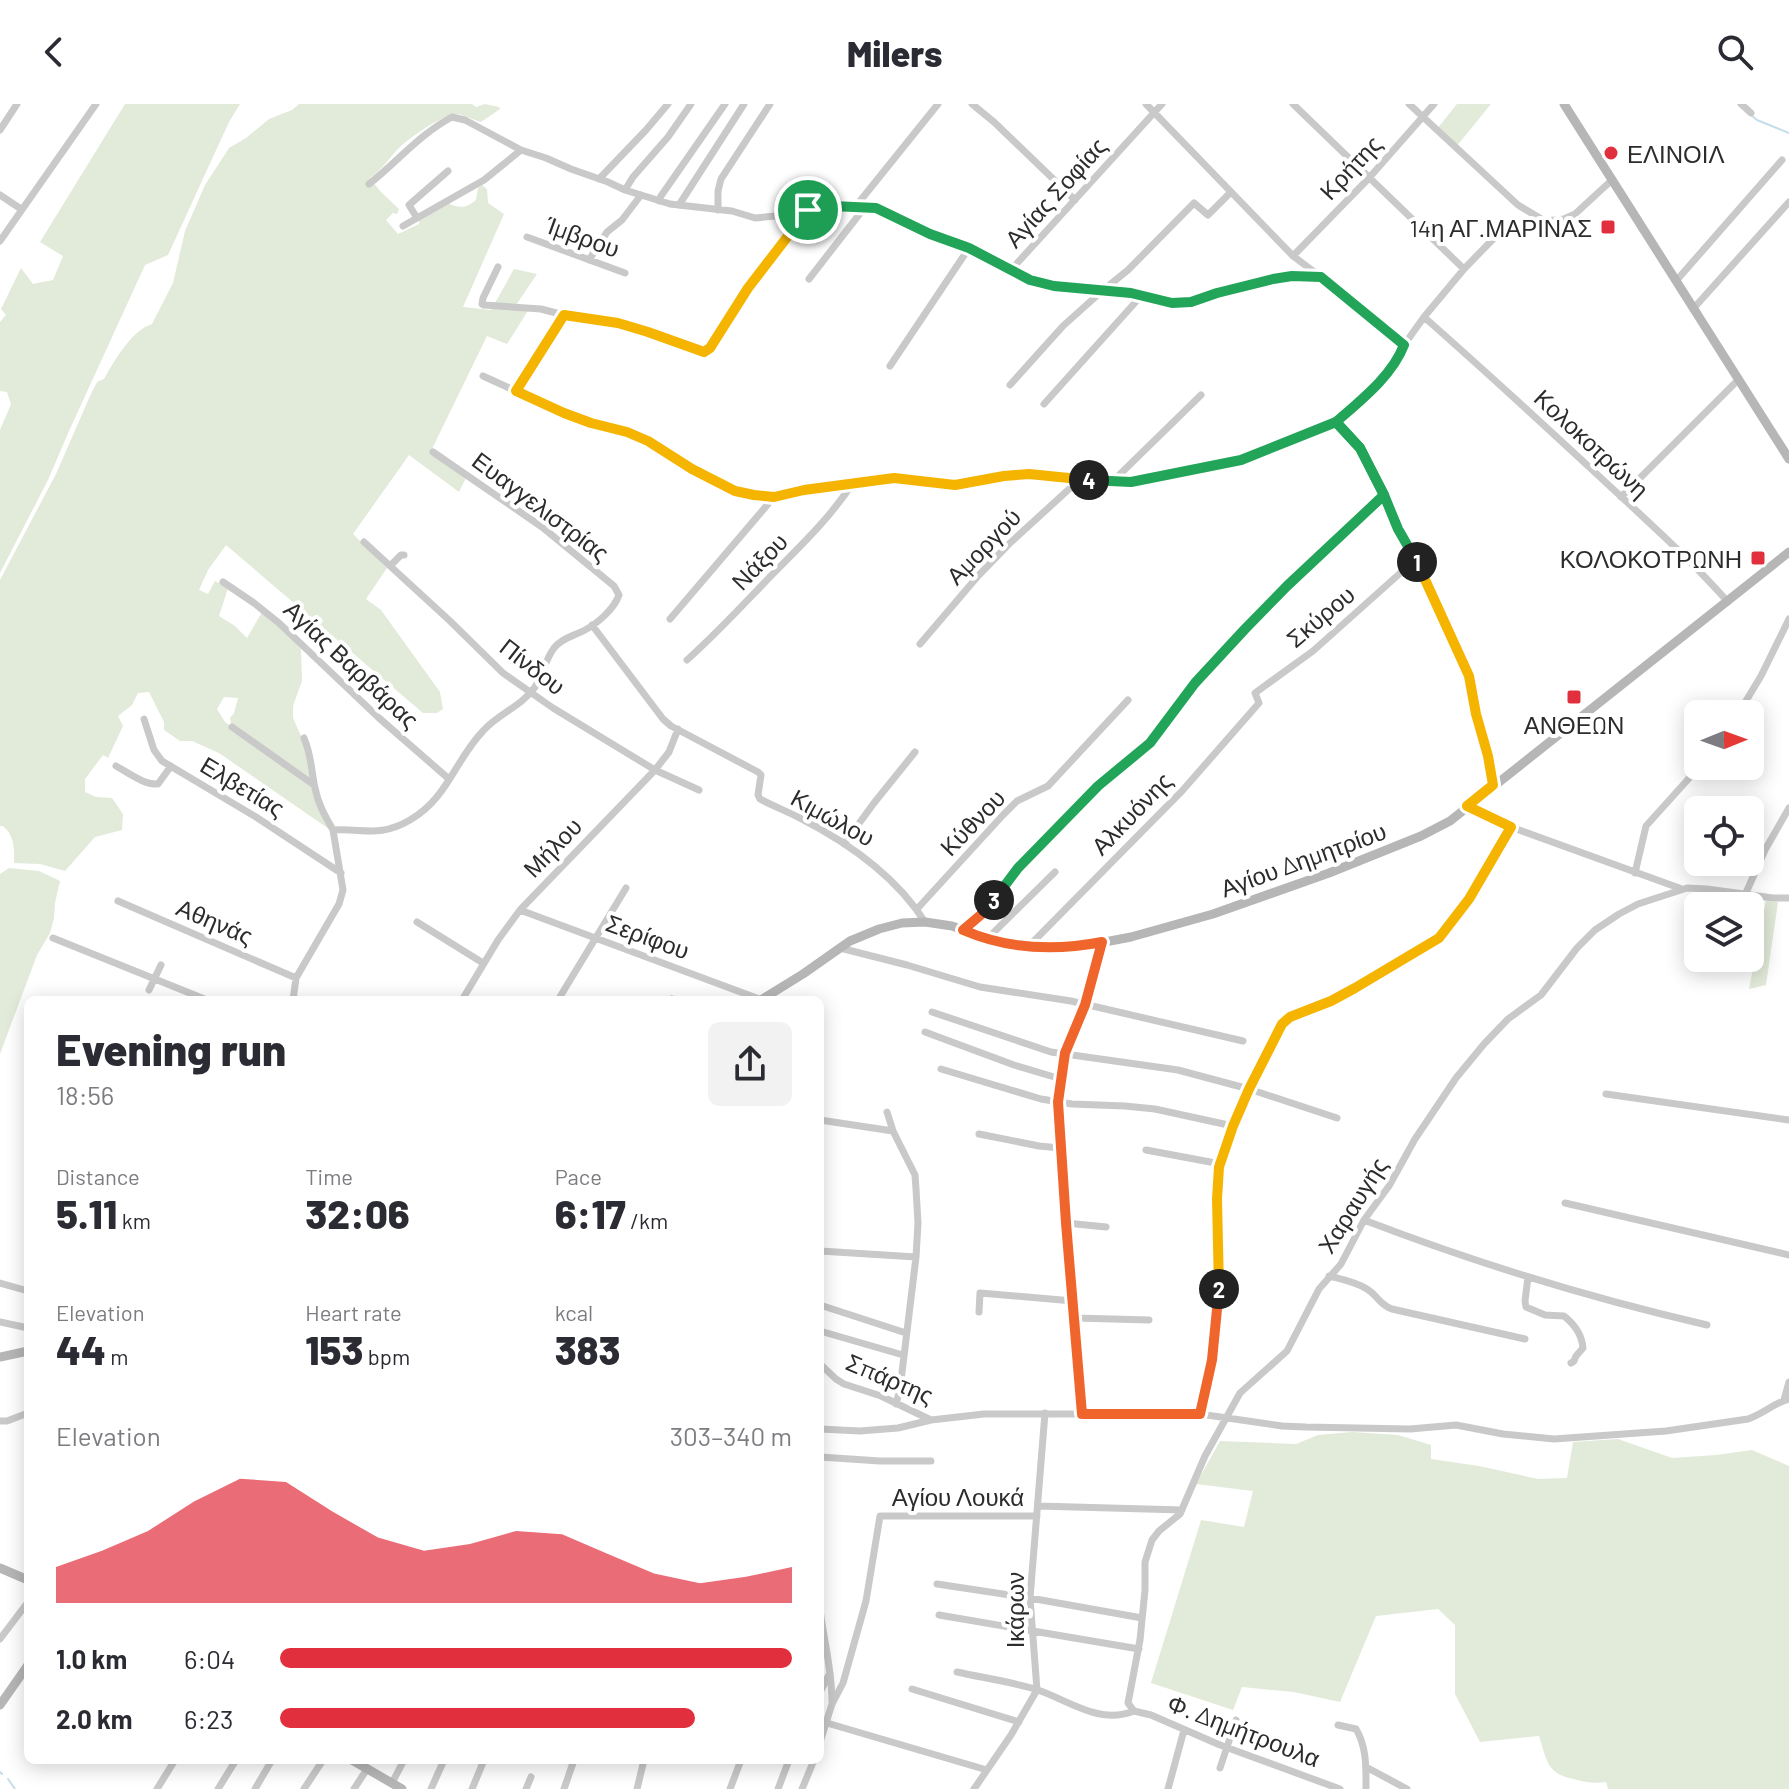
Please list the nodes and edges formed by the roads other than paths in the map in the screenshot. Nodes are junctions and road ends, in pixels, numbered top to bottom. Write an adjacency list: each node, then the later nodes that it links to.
1 (17, 104): 20 (street)
2 (96, 104): 37 (street)
3 (668, 104): 25 (street)
4 (691, 104): 28 (street)
5 (725, 104): 33 (street)
6 (744, 104): 35 (street)
7 (770, 104): 38 (street)
8 (938, 104): 36 (street)
9 (972, 104): 32 (street)
10 (1146, 104): 17 (street)
11 (1162, 104): 17 (street, Αγίας Σοφίας)
12 (1293, 104): 24 (street)
13 (1409, 104): 19 (street)
14 (1434, 104): 19 (street, Κρήτης)
15 (1564, 104): 26 (street)
16 (1741, 104): 18 (street)
17 (1153, 113): 29 (street); 32 (street, Αγίας Σοφίας)
18 (1751, 113)
19 (1423, 117): 24 (street, Κρήτης); 41 (street)
20 (0, 130)
21 (521, 150): 25 (street); 27 (street); 40 (street)
22 (1782, 160): 54 (street)
23 (448, 171): 40 (street)
24 (1369, 178): 46 (street, Κρήτης); 49 (street)
25 (599, 179): 28 (street)
26 (1612, 180): 41 (street); 54 (street)
27 (369, 184)
28 (625, 190): 31 (street)
29 (1231, 192): 46 (street); 55 (street)
30 (0, 195): 37 (street)
31 (641, 195): 33 (street); 47 (street)
32 (1075, 200): 50 (street, Αγίας Σοφίας)
33 (659, 201): 35 (street)
34 (1789, 202): 57 (street)
35 (679, 205): 38 (street)
36 (861, 206): 39 (street); 45 (street); 53 (street)
37 (21, 209): 44 (street)
38 (718, 210): 39 (street)
39 (808, 210): 58 (street)
40 (417, 218): 42 (street)
41 (1544, 221): 49 (street)
42 (403, 226)
43 (527, 237): 47 (street, Ίμβρου)
44 (0, 241)
45 (969, 248): 50 (street); 61 (street)
46 (1293, 256): 52 (street)
47 (589, 260): 51 (street, Ίμβρου)
48 (498, 267): 58 (street)
49 (1464, 269): 59 (street)
50 (1010, 271): 55 (street)
51 (625, 273)
52 (1321, 277): 56 (street); 60 (street)
53 (809, 279)
54 (1676, 281): 57 (street)
55 (1102, 291): 56 (street); 64 (street)
56 (1141, 296): 67 (street)
57 (1693, 309): 63 (street)
58 (564, 315): 65 (street)
59 (1424, 317): 60 (street); 76 (street, Κολοκοτρώνη)
60 (1404, 345): 68 (street)
61 (890, 366)
62 (483, 376): 65 (street)
63 (1738, 380): 70 (street); 76 (street)
64 (1010, 385)
65 (516, 391): 75 (street)
66 (1201, 395): 72 (street)
67 (1044, 404)
68 (1336, 422): 72 (street); 74 (street)
69 (433, 452): 86 (street, Ευαγγελιστρίας)
70 (1789, 459)
71 (1080, 479): 72 (street); 73 (street); 87 (street, Αμοργού)
72 (1112, 482)
73 (853, 483): 75 (street); 88 (street, Νάξου)
74 (1384, 495): 80 (street); 125 (street)
75 (774, 497): 84 (street)
76 (1621, 497): 83 (street, Κολοκοτρώνη)
77 (364, 542): 81 (street, Πίνδου)
78 (1789, 552): 83 (street, Αγίου Δημητρίου)
79 (404, 555): 81 (street)
80 (1416, 559): 92 (street, Σκύρου); 104 (street)
81 (391, 565): 89 (street, Πίνδου)
82 (223, 582): 101 (street, Αγίας Βαρβάρας)
83 (1728, 602): 104 (street, Αγίου Δημητρίου)
84 (670, 619)
85 (1789, 619): 91 (street)
86 (592, 625): 89 (street, Ευαγγελιστρίας); 95 (street, Κιμώλου)
87 (920, 644)
88 (687, 660)
89 (530, 693): 100 (street, Πίνδου); 101 (street, Ευαγγελιστρίας)
90 (1128, 700): 121 (street, Κύθνου)
91 (1746, 700)
92 (1259, 703): 130 (street, Αλκυόνης)
93 (144, 719): 99 (street, Ελβετίας)
94 (232, 727): 103 (street)
95 (678, 729): 100 (street, Μήλου); 110 (street, Κιμώλου)
96 (304, 738): 103 (street)
97 (915, 752): 110 (street)
98 (116, 766): 99 (street)
99 (171, 766): 112 (street, Ελβετίας)
100 (655, 770): 105 (street, Πίνδου); 122 (street, Μήλου)
101 (449, 779): 109 (street, Ευαγγελιστρίας)
102 (1687, 780): 113 (street)
103 (314, 785): 109 (street)
104 (1493, 785): 106 (street, Αγίου Δημητρίου)
105 (699, 790)
106 (1467, 806): 108 (street); 129 (street, Αγίου Δημητρίου)
107 (1789, 808): 117 (street)
108 (1511, 827): 113 (street); 150 (street)
109 (333, 830): 112 (street)
110 (844, 844): 121 (street, Κιμώλου)
111 (1055, 872): 128 (street)
112 (341, 873): 135 (street)
113 (1635, 873): 115 (street)
114 (626, 888): 127 (street)
115 (1682, 889): 116 (street, Χαραυγής); 164 (street, Χαραυγής)
116 (1726, 892)
117 (1746, 892)
118 (1764, 896): 119 (street, Χαραυγής)
119 (1789, 898)
120 (118, 901): 135 (street, Αθηνάς)
121 (917, 909): 124 (street, Κιμώλου)
122 (520, 910): 127 (street, Σερίφου); 132 (street, Μήλου)
123 (417, 922): 132 (street)
124 (925, 922): 125 (street, Αγίου Δημητρίου); 131 (street, Αγίου Δημητρίου)
125 (963, 930): 128 (street, Αγίου Δημητρίου)
126 (53, 938): 134 (street)
127 (595, 939): 140 (street); 141 (street, Σερίφου)
128 (987, 939): 130 (street, Αγίου Δημητρίου)
129 (1102, 942): 130 (street, Αγίου Δημητρίου); 143 (street)
130 (1028, 947)
131 (839, 948): 142 (street, Αγίου Δημητρίου); 143 (street)
132 (483, 963): 139 (street, Μήλου)
133 (161, 965): 134 (street)
134 (154, 978): 136 (street); 137 (street)
135 (296, 978): 138 (street)
136 (149, 990)
137 (197, 996)
138 (294, 996)
139 (464, 996)
140 (560, 996)
141 (751, 996)
142 (768, 996)
143 (1085, 1005): 146 (street); 147 (street)
144 (932, 1012): 147 (street)
145 (925, 1032): 149 (street)
146 (1243, 1041)
147 (1065, 1053): 149 (street); 150 (street)
148 (941, 1069): 152 (street)
149 (1061, 1079): 152 (street)
150 (1249, 1089): 154 (street); 157 (street)
151 (1606, 1094): 155 (street)
152 (1058, 1102): 157 (street); 160 (street)
153 (887, 1112): 158 (street)
154 (1337, 1118)
155 (1789, 1120)
156 (824, 1121): 158 (street)
157 (1233, 1126): 162 (street)
158 (893, 1131): 169 (street)
159 (979, 1134): 160 (street)
160 (1060, 1148): 165 (street)
161 (1146, 1150): 162 (street)
162 (1221, 1164): 195 (street)
163 (1565, 1203): 168 (street)
164 (1364, 1220): 170 (street, Χαραυγής); 171 (street)
165 (1066, 1223): 166 (street); 174 (street)
166 (1106, 1227)
167 (824, 1251): 169 (street)
168 (1789, 1255)
169 (916, 1257): 183 (street)
170 (1329, 1276): 184 (street); 197 (street, Χαραυγής)
171 (1528, 1277): 180 (street); 188 (street)
172 (0, 1283): 173 (street)
173 (24, 1290)
174 (1073, 1301): 176 (street); 177 (street)
175 (824, 1306): 183 (street)
176 (979, 1312)
177 (1075, 1318): 178 (street); 194 (street)
178 (1149, 1320)
179 (0, 1322): 181 (street)
180 (1707, 1325)
181 (24, 1327)
182 (824, 1332): 186 (street)
183 (906, 1333): 186 (street)
184 (1525, 1339)
185 (24, 1352): 187 (street)
186 (903, 1355): 192 (street)
187 (0, 1357)
188 (1571, 1363)
189 (824, 1368): 192 (street, Σπάρτης)
190 (1789, 1382): 191 (street)
191 (1786, 1399): 197 (street, Σπάρτης)
192 (896, 1404): 198 (street, Σπάρτης)
193 (1045, 1413): 194 (street, Σπάρτης); 198 (street, Σπάρτης); 203 (street, Ικάρων)
194 (1082, 1414): 195 (street, Σπάρτης)
195 (1200, 1414): 197 (street, Σπάρτης)
196 (24, 1415): 199 (street)
197 (1226, 1417): 204 (street, Χαραυγής)
198 (931, 1420): 200 (street)
199 (0, 1421)
200 (824, 1429)
201 (824, 1457): 202 (street)
202 (931, 1461)
203 (1038, 1506): 204 (street); 205 (street, Ικάρων)
204 (1182, 1510): 212 (street, Χαραυγής)
205 (1037, 1516): 209 (street, Ικάρων); 223 (street, Αγίου Λουκά)
206 (0, 1568): 207 (street)
207 (24, 1578)
208 (937, 1584): 209 (street)
209 (1030, 1598): 212 (street); 213 (street, Ικάρων)
210 (24, 1607): 214 (street)
211 (939, 1615): 213 (street)
212 (1142, 1618): 216 (street, Χαραυγής)
213 (1032, 1630): 216 (street); 222 (street, Ικάρων)
214 (0, 1639)
215 (824, 1641): 218 (street)
216 (1139, 1649): 225 (street, Χαραυγής)
217 (24, 1671): 224 (street)
218 (831, 1672): 220 (street); 223 (street)
219 (957, 1672): 222 (street)
220 (824, 1685)
221 (912, 1689): 227 (street)
222 (1037, 1690): 225 (street); 227 (street)
223 (832, 1704): 228 (street)
224 (0, 1705)
225 (1134, 1711): 230 (street, Φ. Δημήτρουλα)
226 (1236, 1720): 232 (street)
227 (1019, 1722): 249 (street)
228 (827, 1723): 231 (street); 249 (street)
229 (1338, 1725): 246 (street)
230 (1184, 1730): 232 (street, Φ. Δημήτρουλα); 266 (street)
231 (824, 1731)
232 (1228, 1747): 247 (street); 267 (street, Φ. Δημήτρουλα)
233 (173, 1764): 252 (street)
234 (234, 1764): 253 (street)
235 (270, 1764): 254 (street)
236 (320, 1764): 255 (street)
237 (359, 1764): 248 (street)
238 (403, 1764): 251 (street)
239 (442, 1764): 257 (street)
240 (482, 1764): 258 (street)
241 (573, 1764): 260 (street)
242 (643, 1764): 261 (street)
243 (739, 1764): 262 (street)
244 (787, 1764): 263 (street)
245 (812, 1764): 264 (street)
246 (1366, 1767): 268 (street); 269 (street)
247 (1220, 1768)
248 (367, 1769): 251 (street); 256 (street)
249 (987, 1770): 265 (street)
250 (531, 1777): 259 (street)
251 (399, 1787)
252 (157, 1789)
253 (218, 1789)
254 (255, 1789)
255 (304, 1789)
256 (354, 1789)
257 (431, 1789)
258 (472, 1789)
259 (526, 1789)
260 (564, 1789)
261 (637, 1789)
262 (730, 1789)
263 (778, 1789)
264 (802, 1789)
265 (974, 1789)
266 (1168, 1789)
267 (1340, 1789)
268 (1366, 1789)
269 (1407, 1789)

